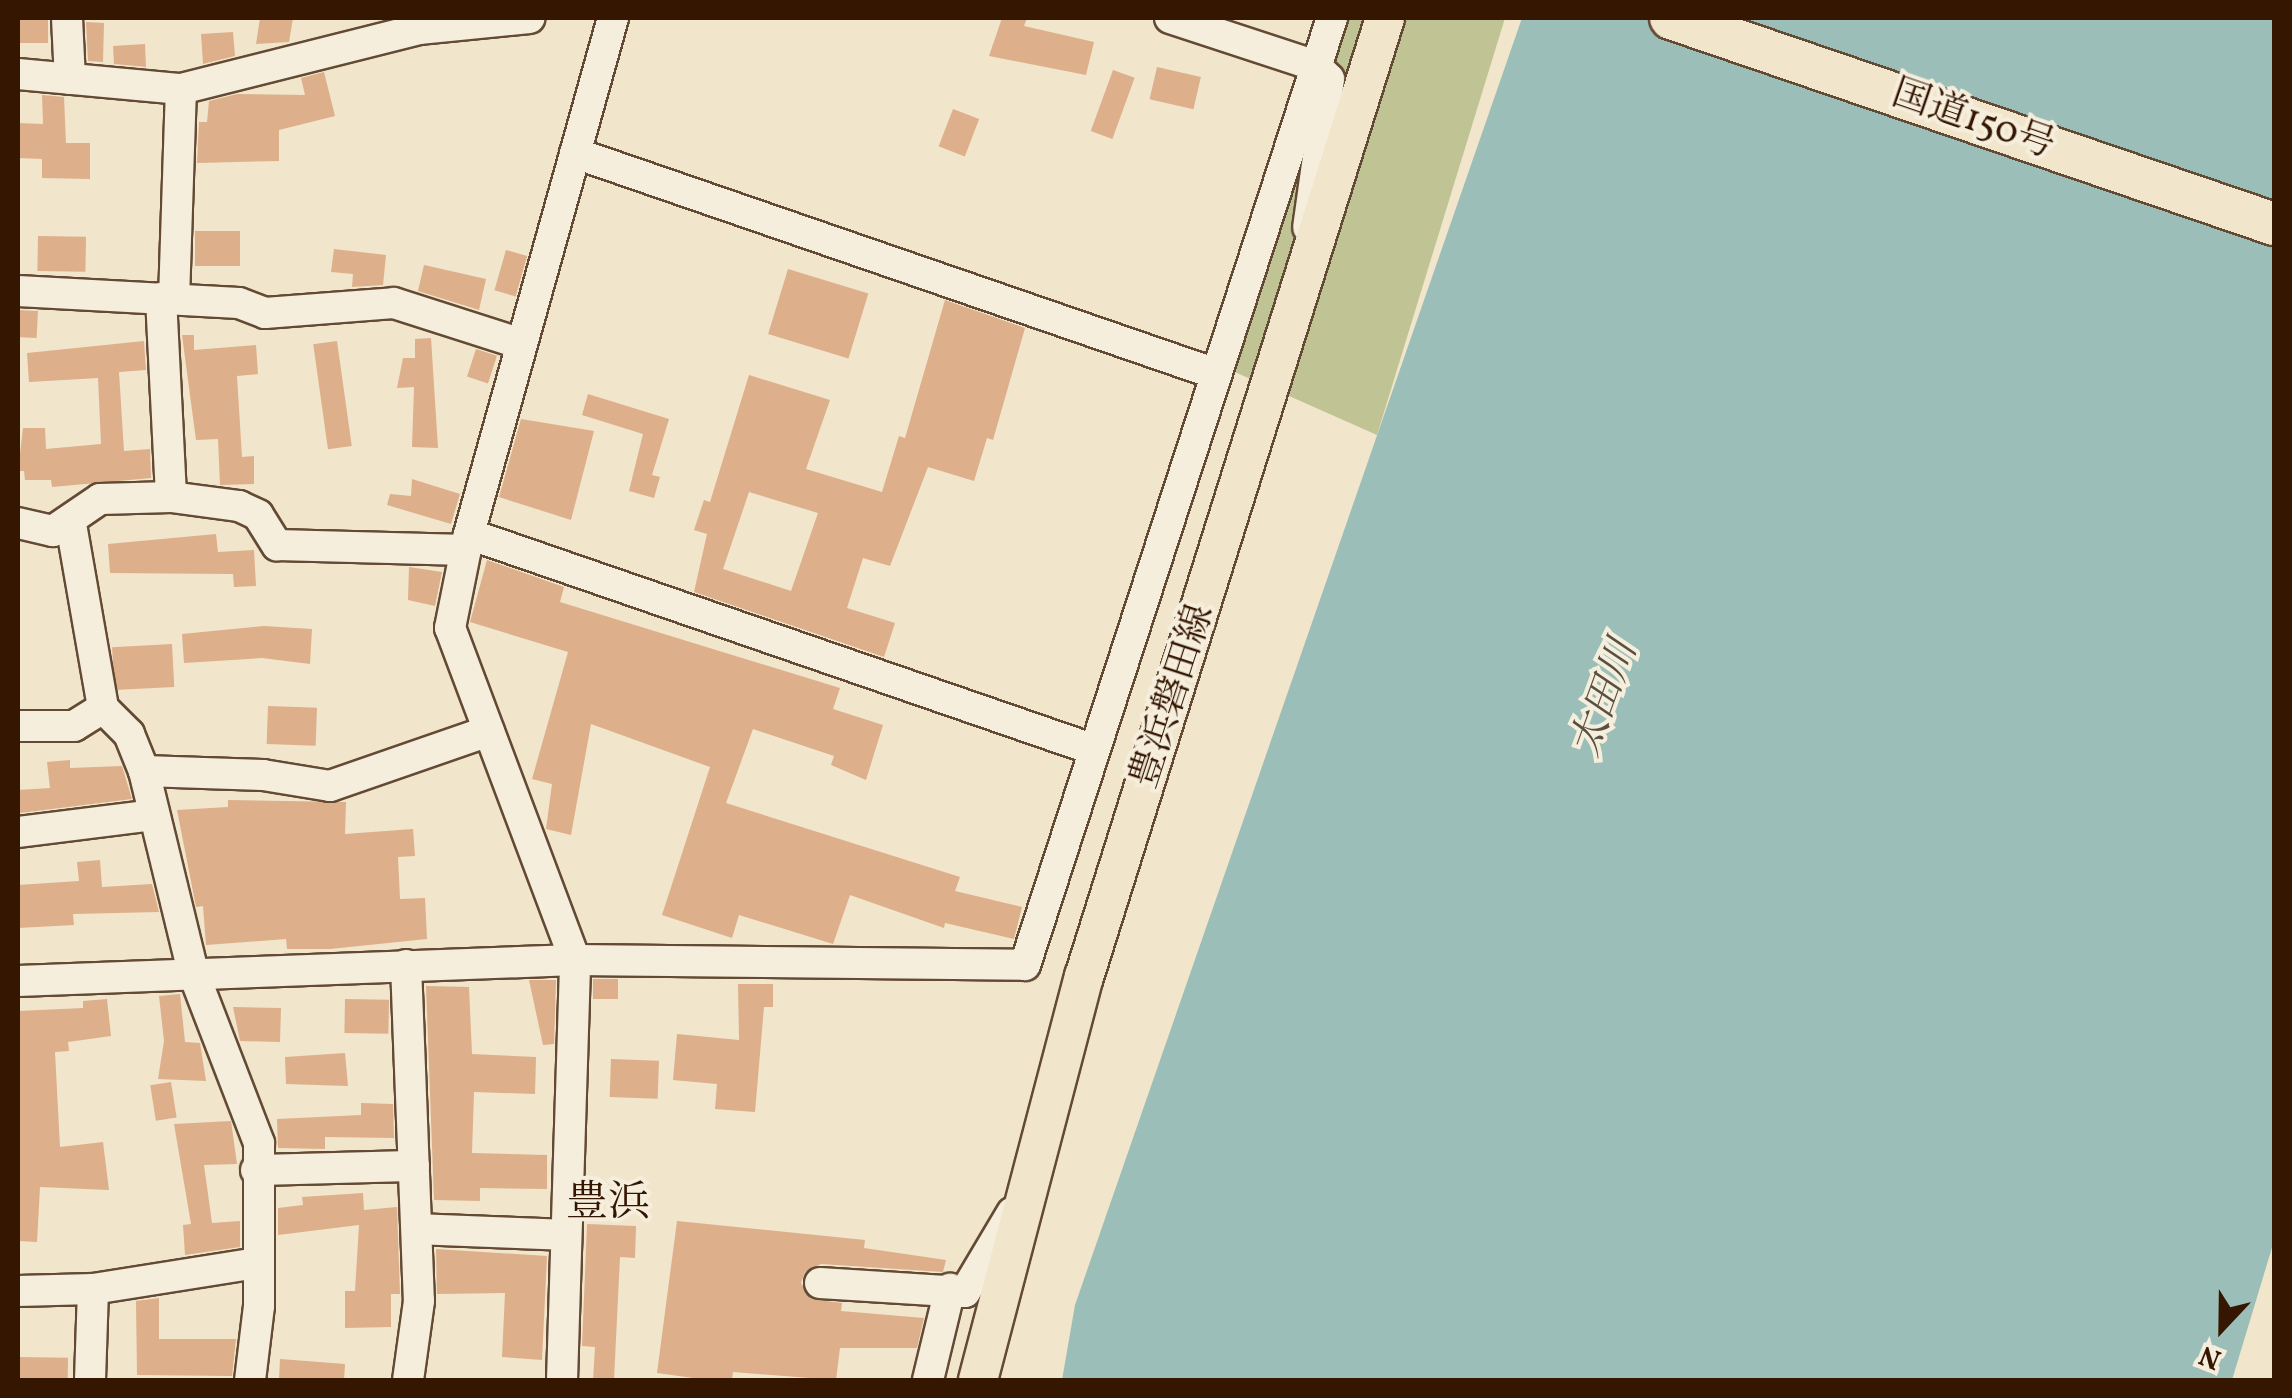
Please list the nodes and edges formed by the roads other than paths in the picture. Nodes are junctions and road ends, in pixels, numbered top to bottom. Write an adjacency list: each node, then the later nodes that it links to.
1 (68, 18): 10 (street)
2 (529, 18): 11 (street)
3 (613, 18): 12 (street)
4 (1170, 18): 8 (street)
5 (1332, 18): 8 (street)
6 (1385, 18): 14 (main road, 豊浜磐田線)
7 (1671, 18): 13 (highway, 国道150号)
8 (1316, 66): 14 (street); 18 (street)
9 (18, 74): 10 (street)
10 (70, 78): 11 (street)
11 (181, 89): 16 (street)
12 (575, 153): 17 (street); 18 (street)
13 (2274, 224)
14 (1311, 261): 36 (main road, 豊浜磐田線)
15 (18, 291): 16 (street)
16 (168, 299): 17 (street); 19 (street)
17 (522, 344): 22 (street)
18 (1216, 374): 26 (street)
19 (170, 496): 21 (street); 22 (street)
20 (18, 523): 21 (street)
21 (71, 524): 23 (street)
22 (467, 542): 25 (street); 26 (street)
23 (102, 708): 24 (street); 27 (street)
24 (18, 726)
25 (489, 731): 27 (street); 30 (street)
26 (1094, 750): 30 (street)
27 (144, 772): 28 (street)
28 (154, 815): 29 (street); 32 (street)
29 (18, 832)
30 (575, 960): 31 (street); 38 (street)
31 (406, 966): 32 (street); 34 (street)
32 (193, 972): 33 (street); 35 (street)
33 (18, 981)
34 (414, 1166): 35 (street); 37 (street)
35 (256, 1170): 39 (street)
36 (1023, 1192): 42 (street); 49 (main road, 豊浜磐田線)
37 (416, 1229): 38 (street); 46 (street)
38 (566, 1235): 47 (street)
39 (257, 1263): 41 (street); 45 (street)
40 (820, 1282): 42 (street)
41 (94, 1288): 43 (street); 44 (street)
42 (950, 1289): 48 (street)
43 (18, 1292)
44 (90, 1380)
45 (250, 1380)
46 (408, 1380)
47 (562, 1380)
48 (928, 1380)
49 (978, 1380)

